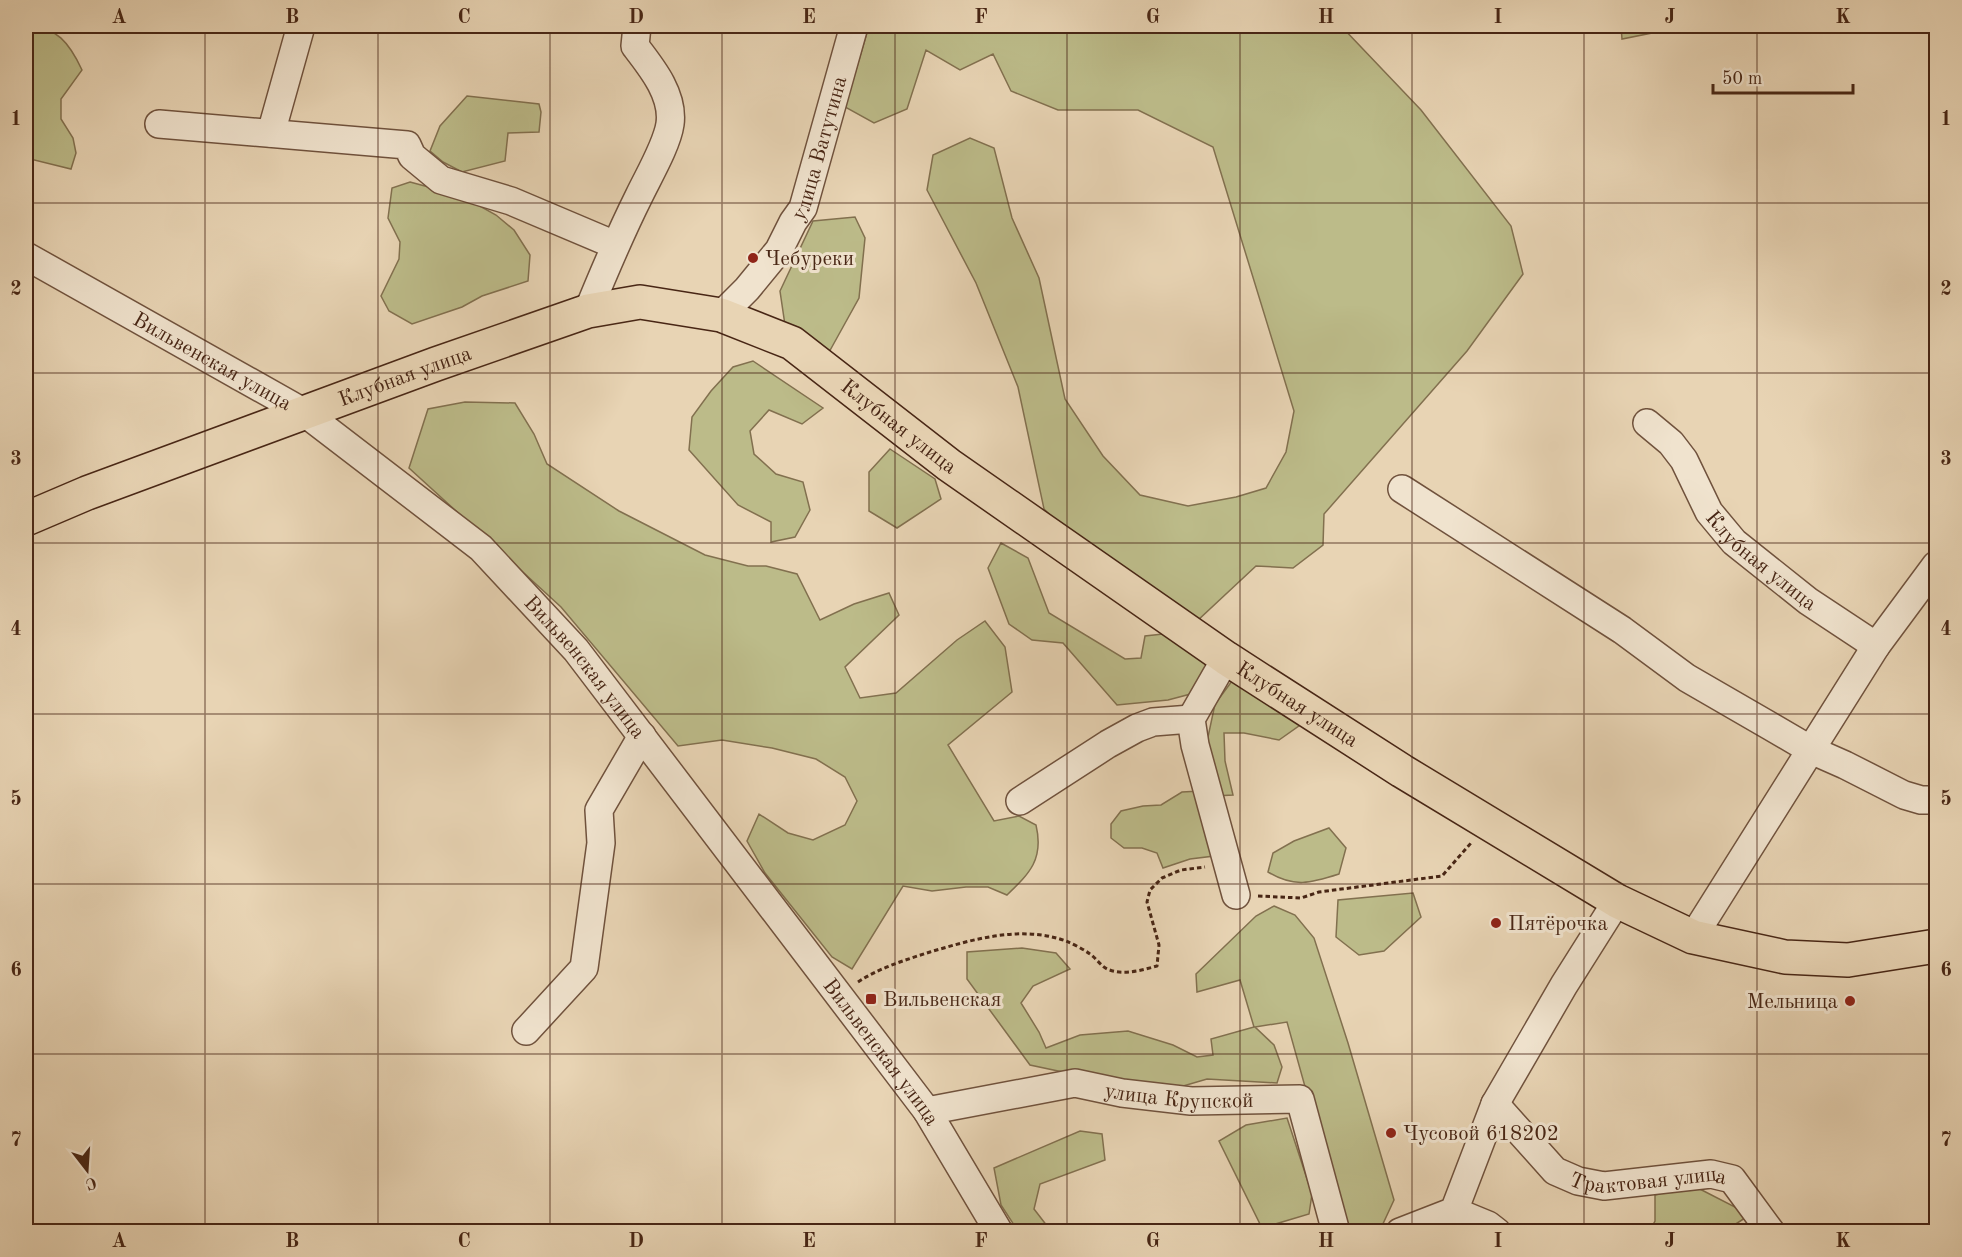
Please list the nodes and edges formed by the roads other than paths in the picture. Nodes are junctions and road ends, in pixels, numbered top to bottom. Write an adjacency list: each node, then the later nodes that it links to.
1 (301, 26): 5 (street)
2 (637, 26): 6 (street)
3 (854, 26): 9 (street, улица Ватутина)
4 (159, 124): 5 (street)
5 (271, 134): 6 (street)
6 (615, 245): 8 (street)
7 (26, 256): 10 (street, Вильвенская улица)
8 (588, 311): 9 (main road, Клубная улица); 10 (main road, Клубная улица)
9 (721, 315): 16 (main road, Клубная улица)
10 (304, 413): 13 (main road, Клубная улица); 18 (street, Вильвенская улица)
11 (1647, 423): 15 (street, Клубная улица)
12 (1402, 489): 19 (street)
13 (26, 519)
14 (1936, 565): 15 (street)
15 (1876, 646): 19 (street)
16 (1226, 658): 17 (street); 23 (main road, Клубная улица)
17 (1191, 719): 21 (street); 22 (street)
18 (642, 736): 26 (street); 28 (street, Вильвенская улица)
19 (1811, 750): 20 (street); 24 (street)
20 (1936, 800)
21 (1020, 801)
22 (1236, 895)
23 (1617, 901): 24 (main road, Клубная улица); 27 (street)
24 (1693, 937): 25 (main road, Клубная улица)
25 (1936, 946)
26 (526, 1031)
27 (1495, 1104): 29 (street); 34 (street, Трактовая улица)
28 (927, 1111): 30 (street, Вильвенская улица); 31 (street, улица Крупской)
29 (1454, 1211): 32 (street); 33 (street)
30 (999, 1232)
31 (1336, 1232)
32 (1400, 1232)
33 (1497, 1232)
34 (1771, 1232)

